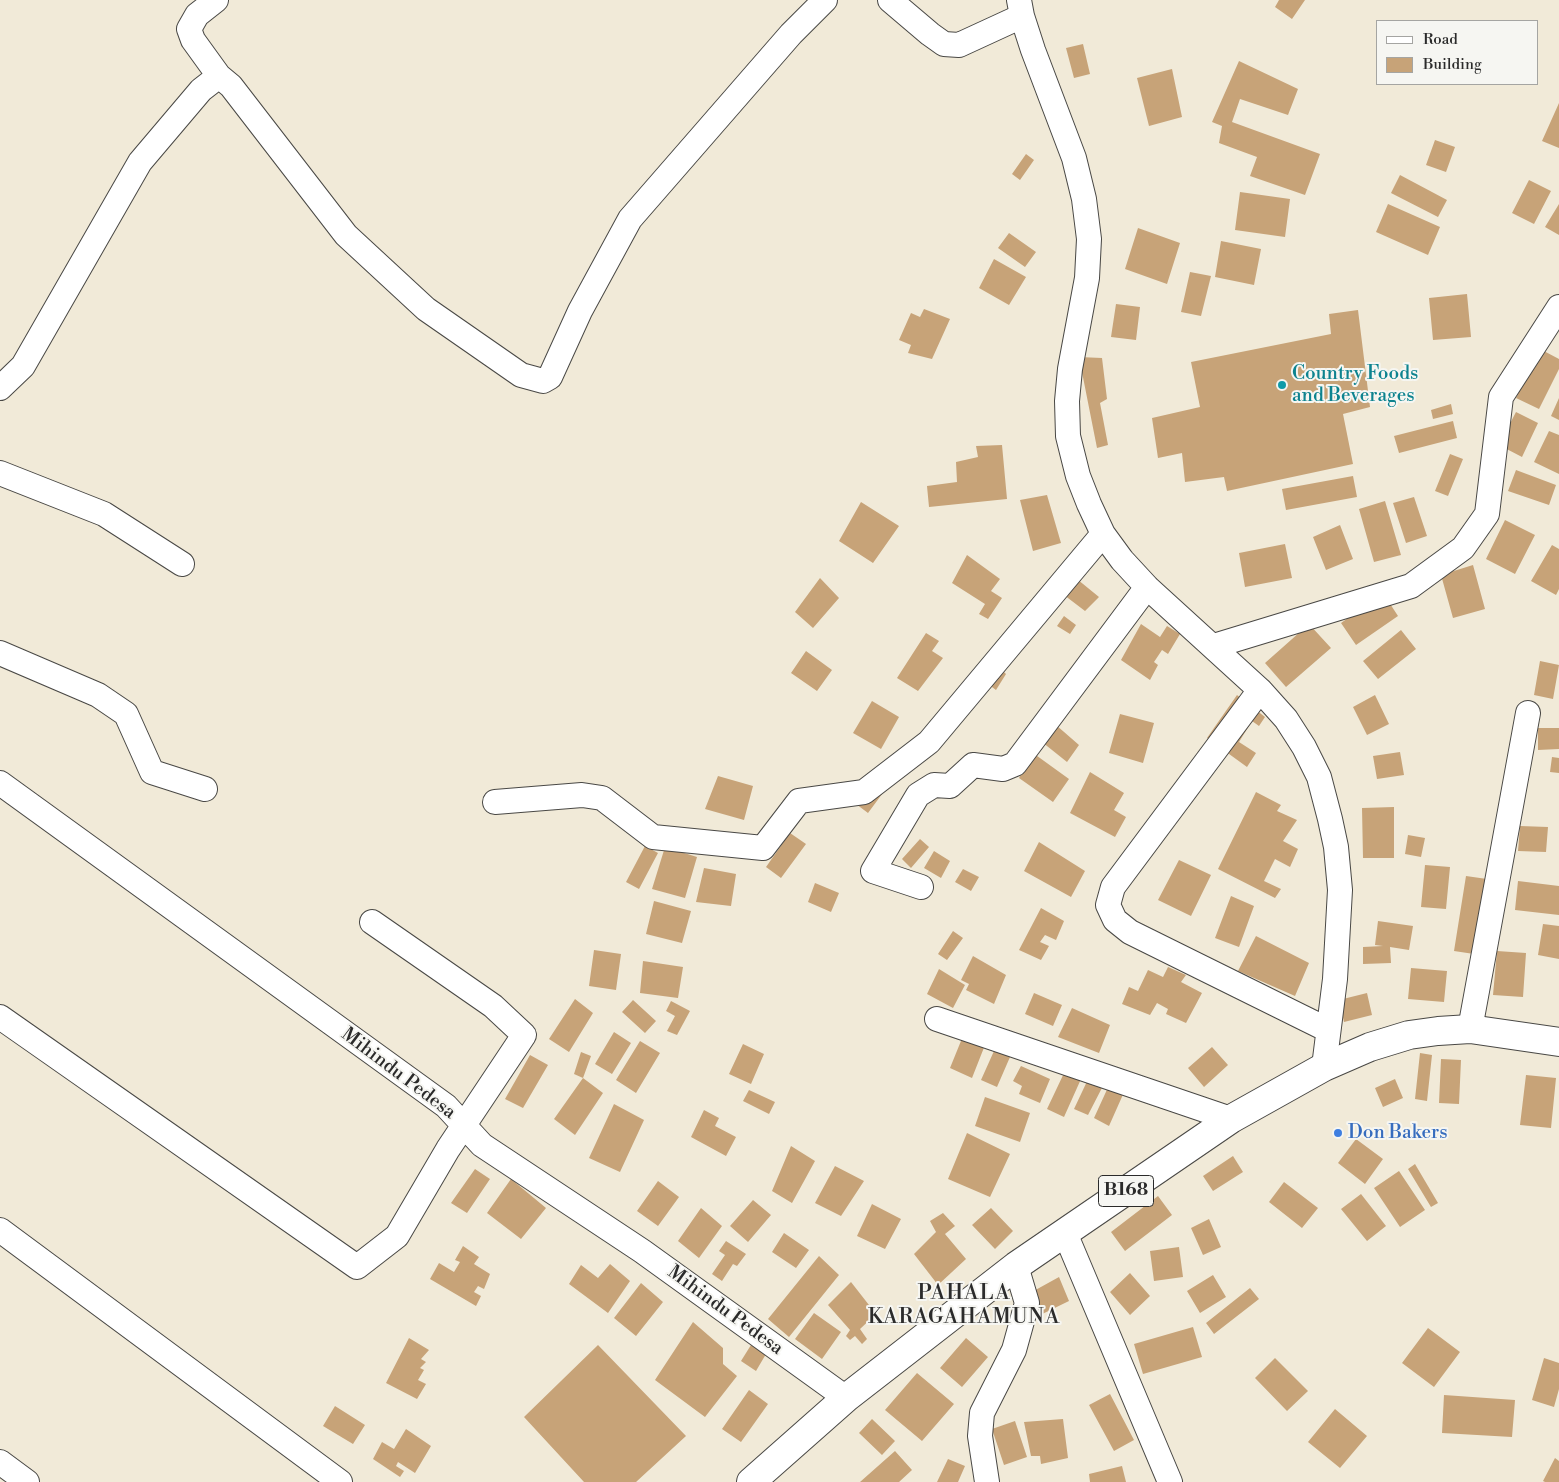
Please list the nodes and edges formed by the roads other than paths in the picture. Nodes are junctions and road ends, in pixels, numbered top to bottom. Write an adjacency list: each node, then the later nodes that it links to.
1 (216, 0): 5 (street)
2 (825, 0): 5 (street)
3 (890, 0): 4 (street)
4 (1020, 8): 9 (street)
5 (219, 76): 7 (street)
6 (1559, 307): 12 (street)
7 (0, 388)
8 (0, 473): 10 (street)
9 (1102, 534): 11 (street); 18 (street)
10 (182, 564)
11 (1147, 587): 12 (street); 19 (street)
12 (1214, 646): 14 (street)
13 (0, 653): 17 (street)
14 (1260, 690): 24 (street); 24 (street)
15 (1528, 713): 23 (street)
16 (0, 783): 28 (street, Mihindu Pedesa)
17 (205, 789)
18 (495, 802)
19 (921, 887)
20 (372, 922): 28 (street)
21 (0, 1017): 28 (street)
22 (937, 1019): 27 (street)
23 (1470, 1029): 25 (main road, B168); 26 (main road, B168)
24 (1328, 1030): 26 (street)
25 (1559, 1042)
26 (1324, 1067): 27 (main road, B168)
27 (1231, 1119): 30 (main road, B168)
28 (464, 1125): 32 (street, Mihindu Pedesa)
29 (0, 1230): 35 (street)
30 (1065, 1233): 31 (main road, B168); 38 (street)
31 (1016, 1266): 32 (main road, B168); 37 (street)
32 (846, 1398): 36 (main road, B168)
33 (0, 1462): 34 (street)
34 (27, 1482)
35 (340, 1482)
36 (751, 1482)
37 (987, 1482)
38 (1170, 1482)

